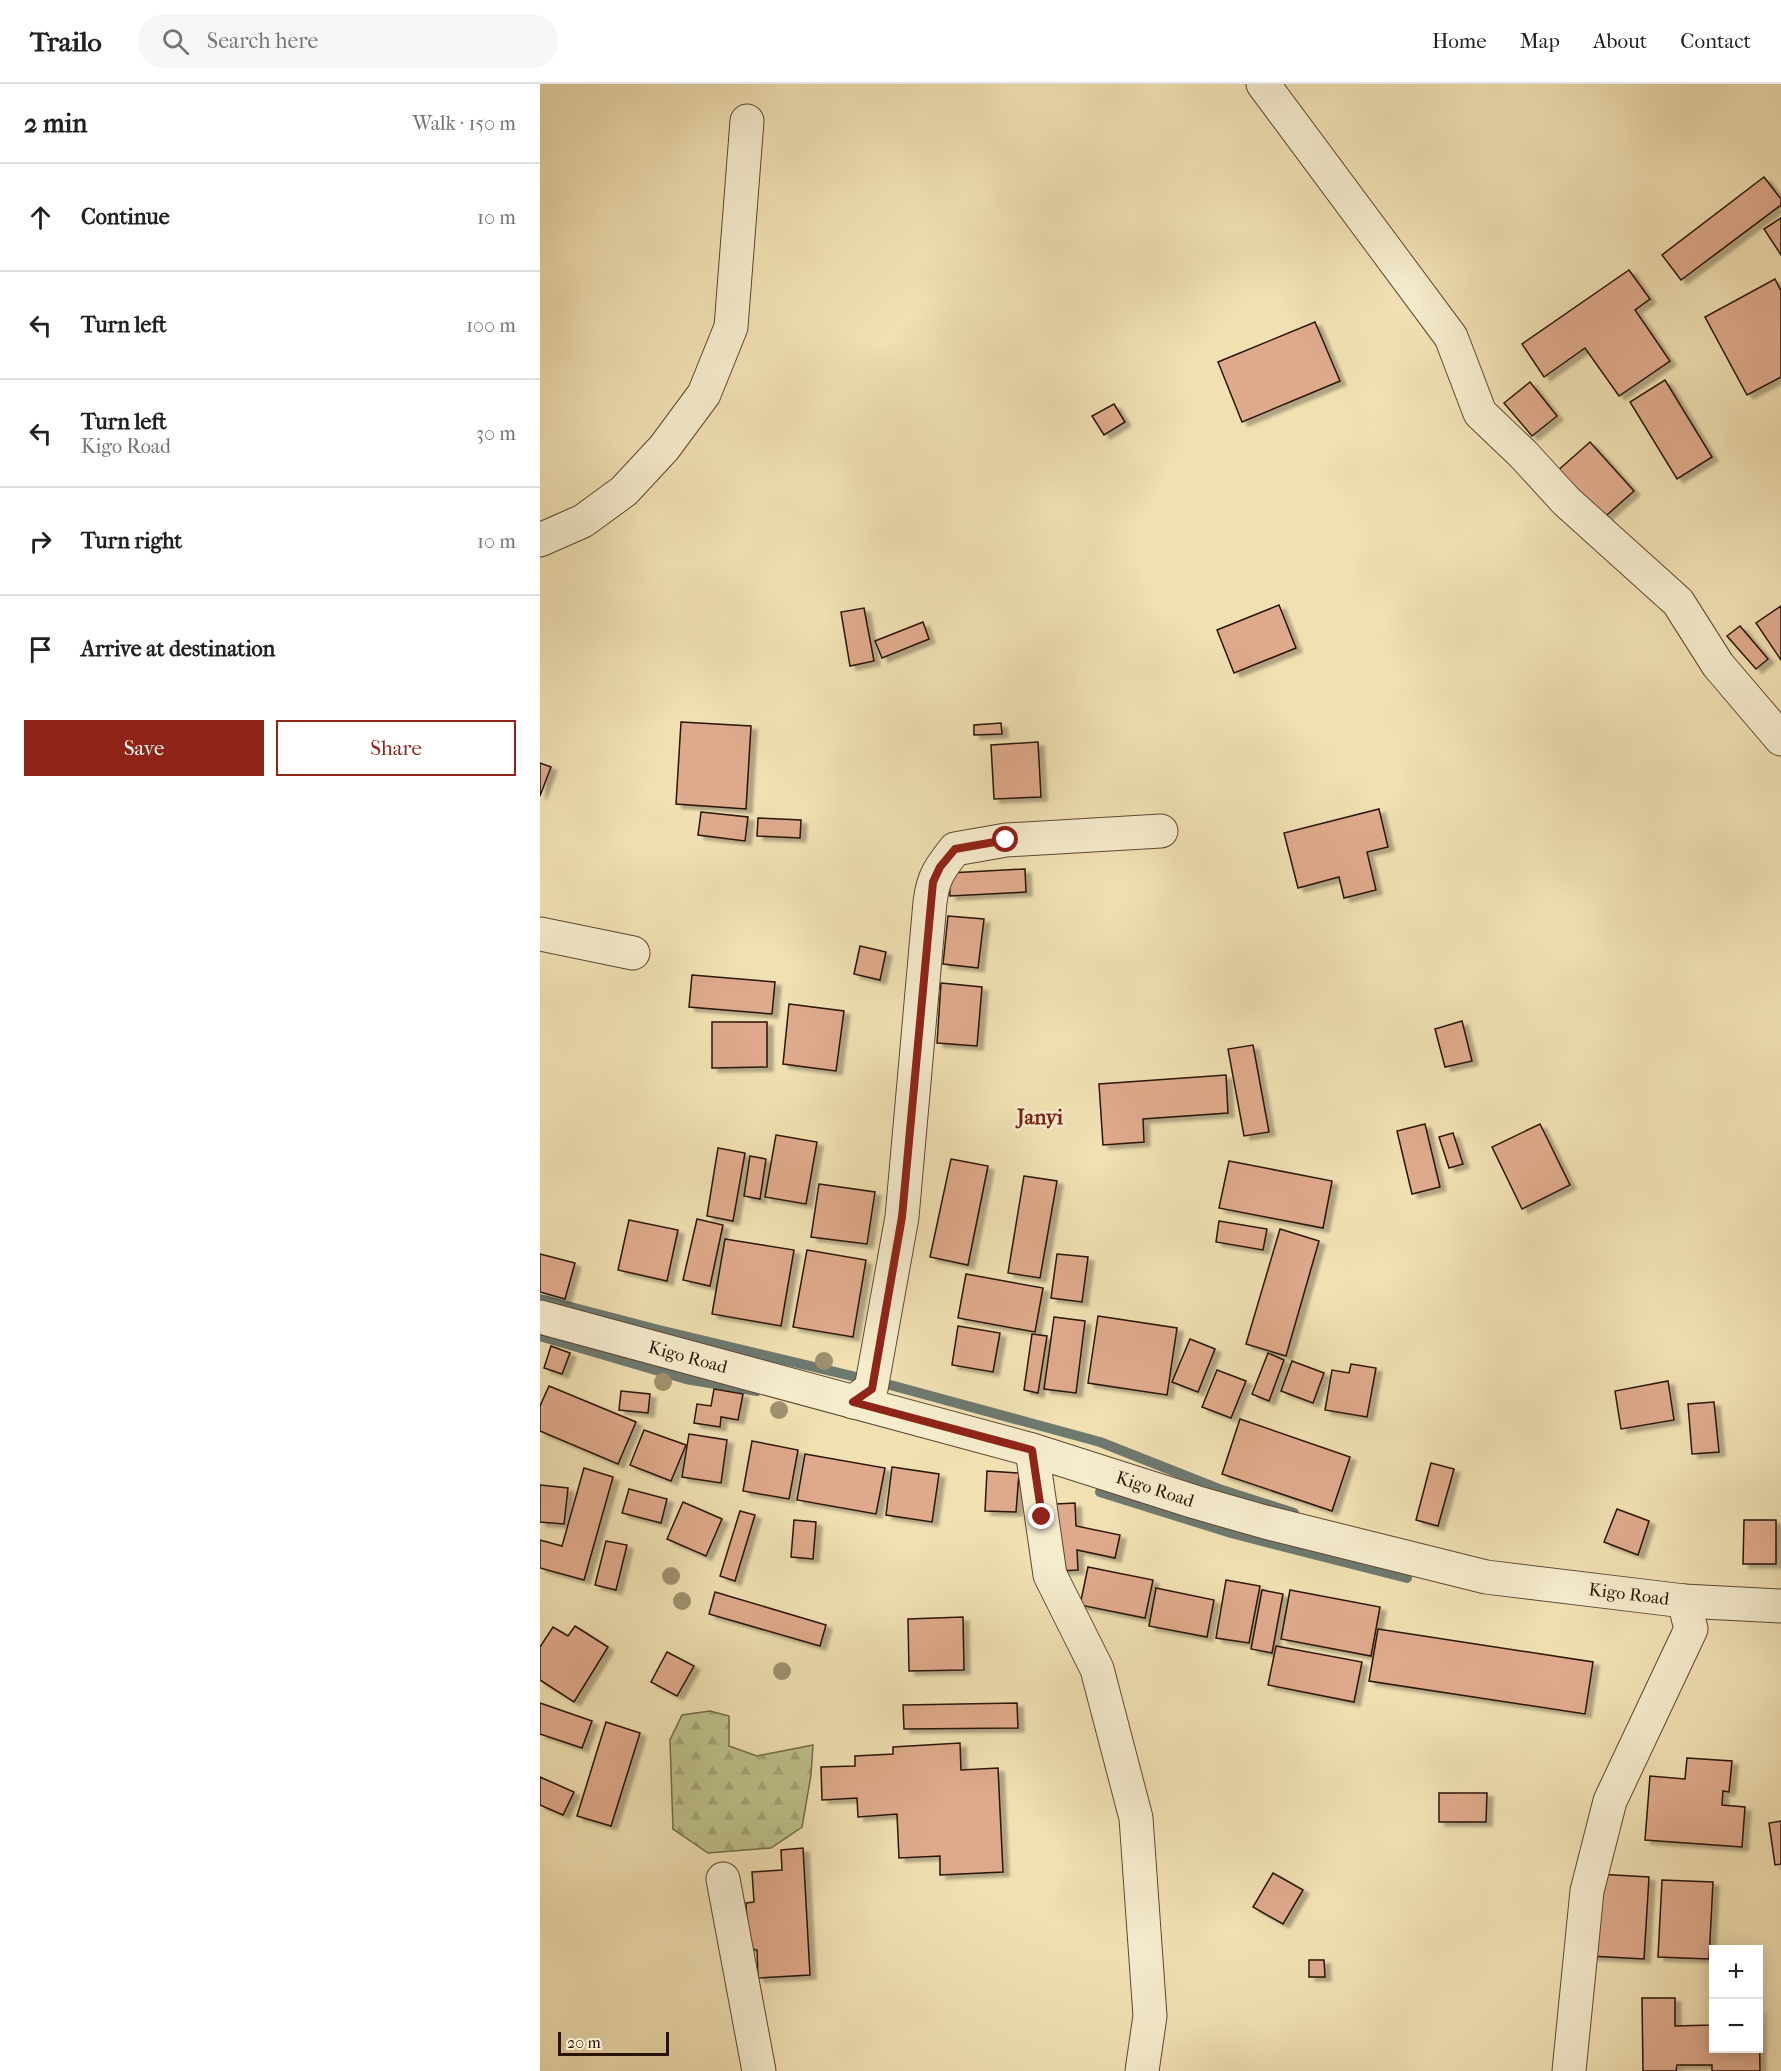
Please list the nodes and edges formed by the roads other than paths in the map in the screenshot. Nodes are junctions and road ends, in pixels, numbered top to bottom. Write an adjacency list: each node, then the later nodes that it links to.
1 (1263, 84): 4 (street)
2 (747, 121): 3 (street)
3 (540, 540)
4 (1781, 739)
5 (1161, 831): 9 (street)
6 (540, 934): 7 (street)
7 (633, 953)
8 (540, 1317): 9 (street, Kigo Road)
9 (853, 1402): 10 (street, Kigo Road)
10 (1032, 1450): 11 (street, Kigo Road); 15 (street)
11 (1684, 1601): 12 (street, Kigo Road); 16 (street)
12 (1781, 1606)
13 (723, 1879): 14 (street)
14 (759, 2071)
15 (1142, 2071)
16 (1569, 2071)

